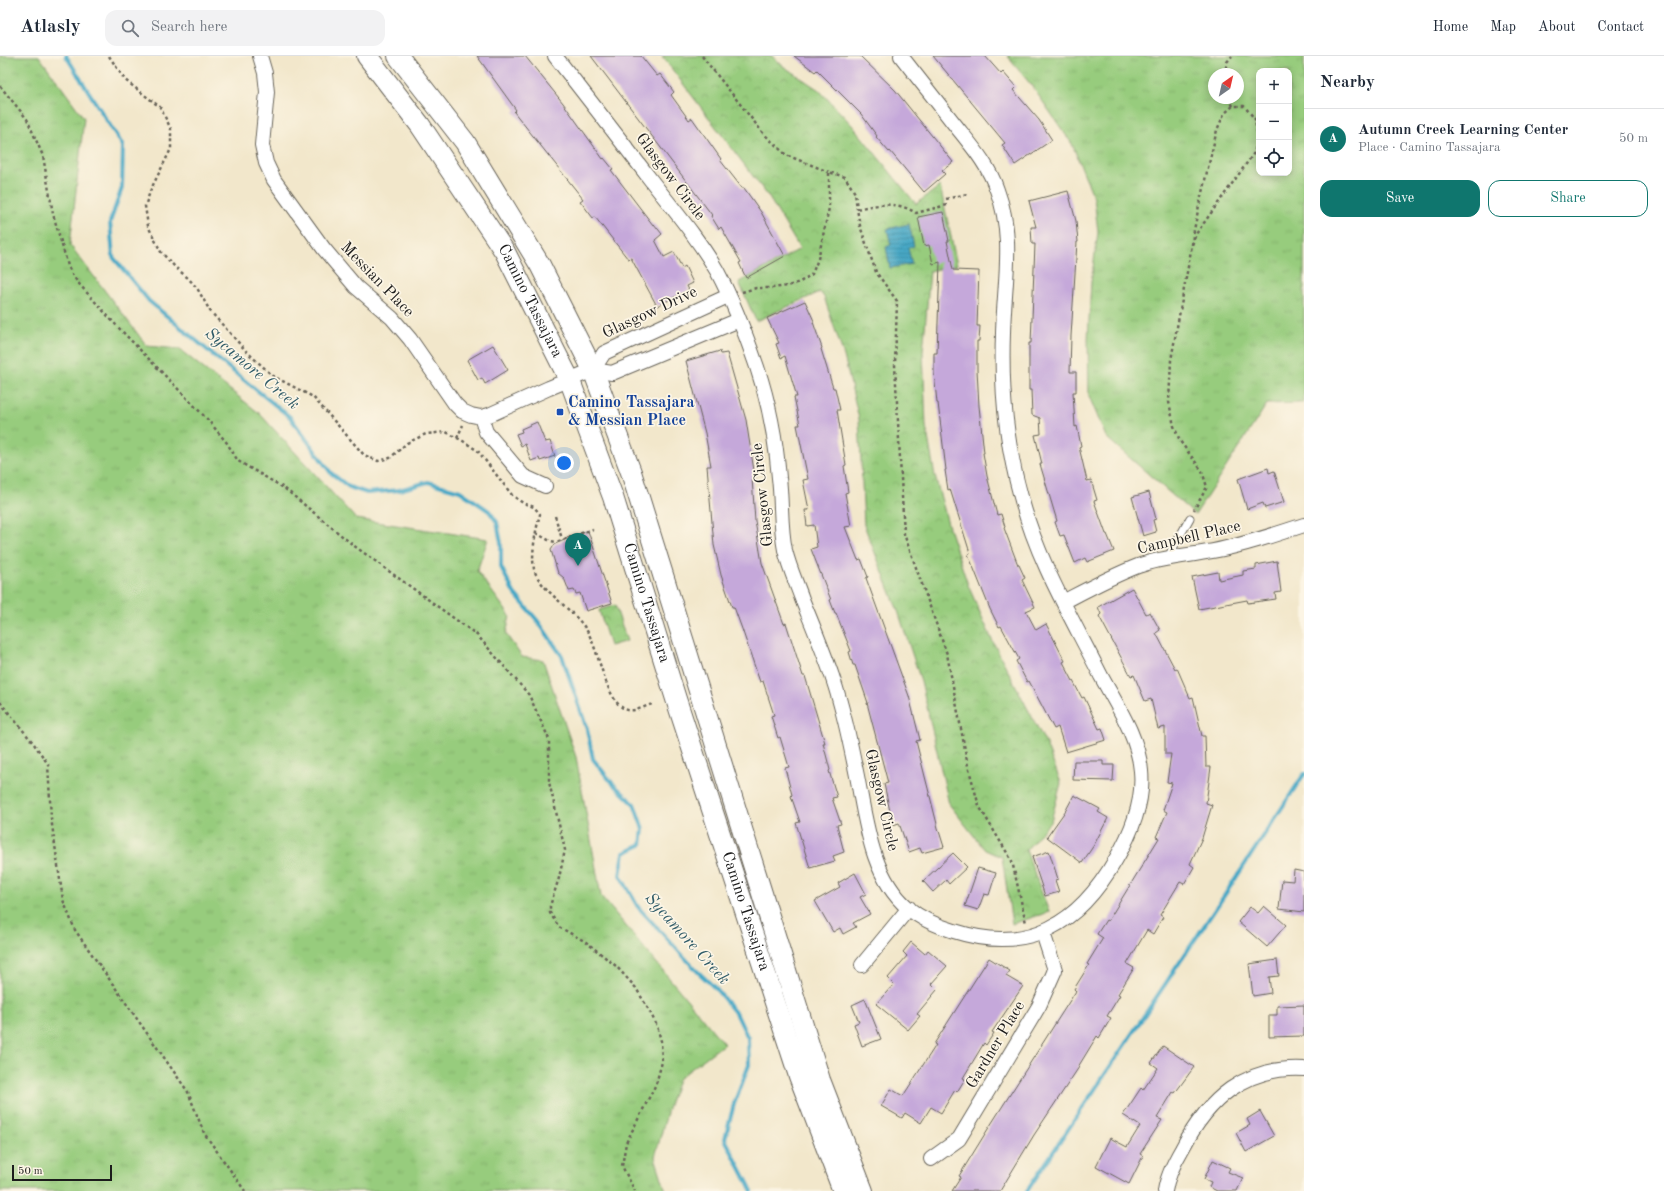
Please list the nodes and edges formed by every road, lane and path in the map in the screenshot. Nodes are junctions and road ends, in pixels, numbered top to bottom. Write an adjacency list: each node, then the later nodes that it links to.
1 (109, 56): 28 (path)
2 (260, 56): 22 (street, Messian Place)
3 (367, 56): 21 (main road, Camino Tassajara)
4 (398, 56): 20 (main road, Camino Tassajara)
5 (556, 56): 18 (street, Glasgow Circle)
6 (702, 56): 12 (path)
7 (901, 56): 31 (street, Glasgow Circle)
8 (1232, 56): 9 (path)
9 (1226, 68)
10 (0, 86): 40 (path)
11 (1233, 106): 17 (path); 17 (path)
12 (829, 172): 16 (path); 18 (path)
13 (967, 194): 14 (path)
14 (946, 199)
15 (947, 205): 16 (path)
16 (857, 209): 35 (path)
17 (1192, 246): 25 (path)
18 (728, 296): 19 (street, Glasgow Circle); 20 (street, Glasgow Drive)
19 (739, 320): 20 (street); 34 (street, Glasgow Circle)
20 (593, 370): 21 (street); 42 (main road, Camino Tassajara)
21 (570, 381): 22 (street); 41 (main road, Camino Tassajara)
22 (481, 417): 23 (street)
23 (544, 486)
24 (555, 516): 29 (path)
25 (1190, 518): 30 (lane)
26 (1304, 525): 30 (street, Campbell Place)
27 (593, 529): 29 (path)
28 (536, 533): 29 (path); 33 (path)
29 (562, 539)
30 (1168, 558): 31 (street, Campbell Place)
31 (1063, 602): 35 (street, Glasgow Circle)
32 (0, 702): 39 (path)
33 (652, 704)
34 (909, 908): 35 (street, Glasgow Circle); 36 (street)
35 (1036, 935): 38 (street, Gardner Place)
36 (862, 965)
37 (1304, 1069): 43 (street)
38 (931, 1159)
39 (245, 1191)
40 (635, 1191)
41 (843, 1191)
42 (863, 1191)
43 (1165, 1191)

